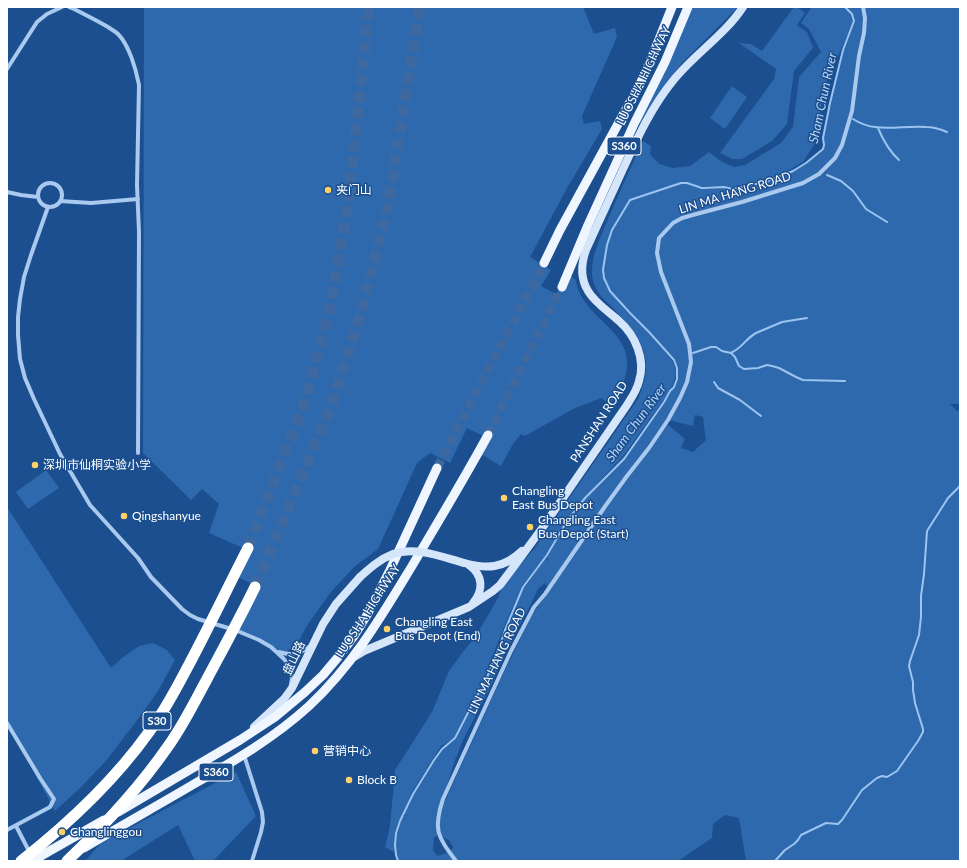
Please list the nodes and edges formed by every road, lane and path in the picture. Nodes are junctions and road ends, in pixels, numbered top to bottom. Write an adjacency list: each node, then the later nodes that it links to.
1 (62, 7): 7 (street)
2 (69, 7): 10 (street)
3 (672, 7): 13 (main road, LUOSHA HIGHWAY / S360)
4 (688, 7): 14 (main road, LUOSHA HIGHWAY / S360)
5 (744, 7): 18 (main road, PANSHAN ROAD)
6 (864, 7): 37 (street, LIN MA HANG ROAD)
7 (7, 70)
8 (7, 192): 9 (street)
9 (38, 197): 11 (street); 12 (street)
10 (138, 199): 11 (street); 16 (street)
11 (60, 201): 12 (street)
12 (48, 207): 24 (street)
13 (544, 263)
14 (562, 287)
15 (488, 435): 25 (main road, LUOSHA HIGHWAY / S360)
16 (138, 453)
17 (436, 468): 28 (main road, LUOSHA HIGHWAY / S360)
18 (536, 536): 20 (main road); 22 (main road, PANSHAN ROAD)
19 (248, 548): 32 (highway, S30, bridge)
20 (464, 563): 22 (main road); 23 (main road, 盘山路, bridge)
21 (255, 588): 35 (highway, S30, bridge)
22 (469, 607): 25 (main road, PANSHAN ROAD)
23 (320, 629): 24 (street); 26 (main road, 盘山路)
24 (275, 650): 26 (street)
25 (352, 660): 29 (main road, LUOSHA HIGHWAY / S360)
26 (284, 699): 28 (main road, 盘山路)
27 (7, 722): 30 (street)
28 (240, 740): 33 (main road, LUOSHA HIGHWAY / S360)
29 (244, 755): 34 (main road, LUOSHA HIGHWAY / S360); 36 (street)
30 (16, 826): 31 (street); 33 (street)
31 (7, 830)
32 (21, 861)
33 (33, 861)
34 (62, 861)
35 (67, 861)
36 (252, 861)
37 (456, 861)

